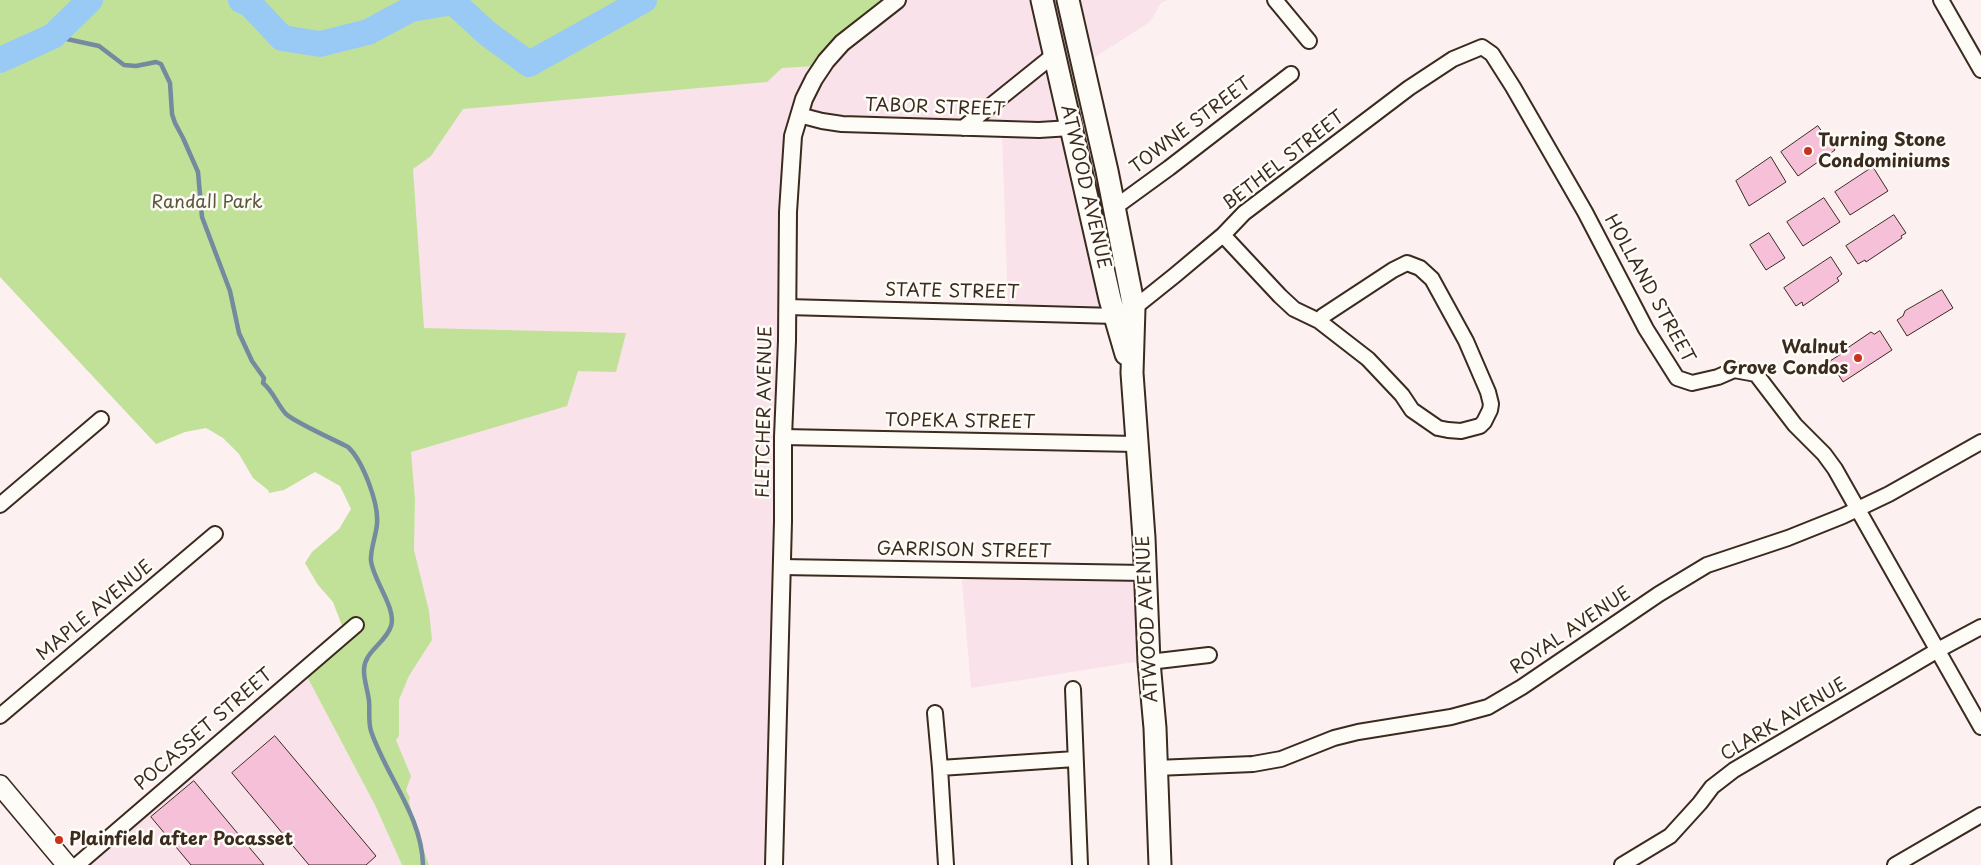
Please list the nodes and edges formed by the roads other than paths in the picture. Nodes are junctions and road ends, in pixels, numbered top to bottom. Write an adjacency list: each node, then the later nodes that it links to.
1 (897, 0): 11 (street, FLETCHER AVENUE)
2 (1042, 0): 8 (main road, ATWOOD AVENUE)
3 (1068, 0): 14 (main road, ATWOOD AVENUE)
4 (1275, 0): 6 (street)
5 (1942, 0): 9 (street)
6 (1309, 40)
7 (1482, 47): 15 (street, BETHEL STREET); 24 (street, HOLLAND STREET)
8 (1055, 54): 12 (street); 13 (main road, ATWOOD AVENUE)
9 (1981, 70)
10 (1291, 74): 14 (street, TOWNE STREET)
11 (800, 115): 12 (street, TABOR STREET); 16 (street, FLETCHER AVENUE)
12 (963, 128): 13 (street, TABOR STREET)
13 (1071, 128): 17 (main road, ATWOOD AVENUE)
14 (1114, 208): 17 (main road, ATWOOD AVENUE)
15 (1223, 234): 17 (street, BETHEL STREET); 18 (street)
16 (787, 307): 17 (street, STATE STREET); 20 (street, FLETCHER AVENUE)
17 (1125, 312): 22 (main road, ATWOOD AVENUE)
18 (1319, 321): 18 (street)
19 (101, 419): 23 (street)
20 (783, 437): 22 (street, TOPEKA STREET); 26 (street, FLETCHER AVENUE)
21 (1981, 442): 24 (street, ROYAL AVENUE)
22 (1136, 444): 27 (main road, ATWOOD AVENUE)
23 (0, 505)
24 (1856, 509): 30 (street, HOLLAND STREET); 39 (street, ROYAL AVENUE)
25 (215, 534): 35 (street, MAPLE AVENUE)
26 (781, 566): 27 (street, GARRISON STREET); 44 (street, FLETCHER AVENUE)
27 (1145, 573): 32 (main road, ATWOOD AVENUE)
28 (356, 625): 43 (street, POCASSET STREET)
29 (1981, 627): 30 (street, CLARK AVENUE)
30 (1938, 650): 36 (street, HOLLAND STREET); 48 (street, CLARK AVENUE)
31 (1209, 656): 32 (street)
32 (1149, 662): 39 (main road, ATWOOD AVENUE)
33 (1073, 689): 37 (street)
34 (935, 713): 38 (street)
35 (0, 716)
36 (1981, 727)
37 (1075, 759): 38 (street); 46 (street)
38 (940, 768): 45 (street)
39 (1156, 768): 47 (main road, ATWOOD AVENUE)
40 (0, 785): 42 (main road)
41 (1981, 816): 49 (street)
42 (67, 865)
43 (77, 865)
44 (774, 865)
45 (946, 865)
46 (1080, 865)
47 (1160, 865)
48 (1622, 865)
49 (1896, 865)

